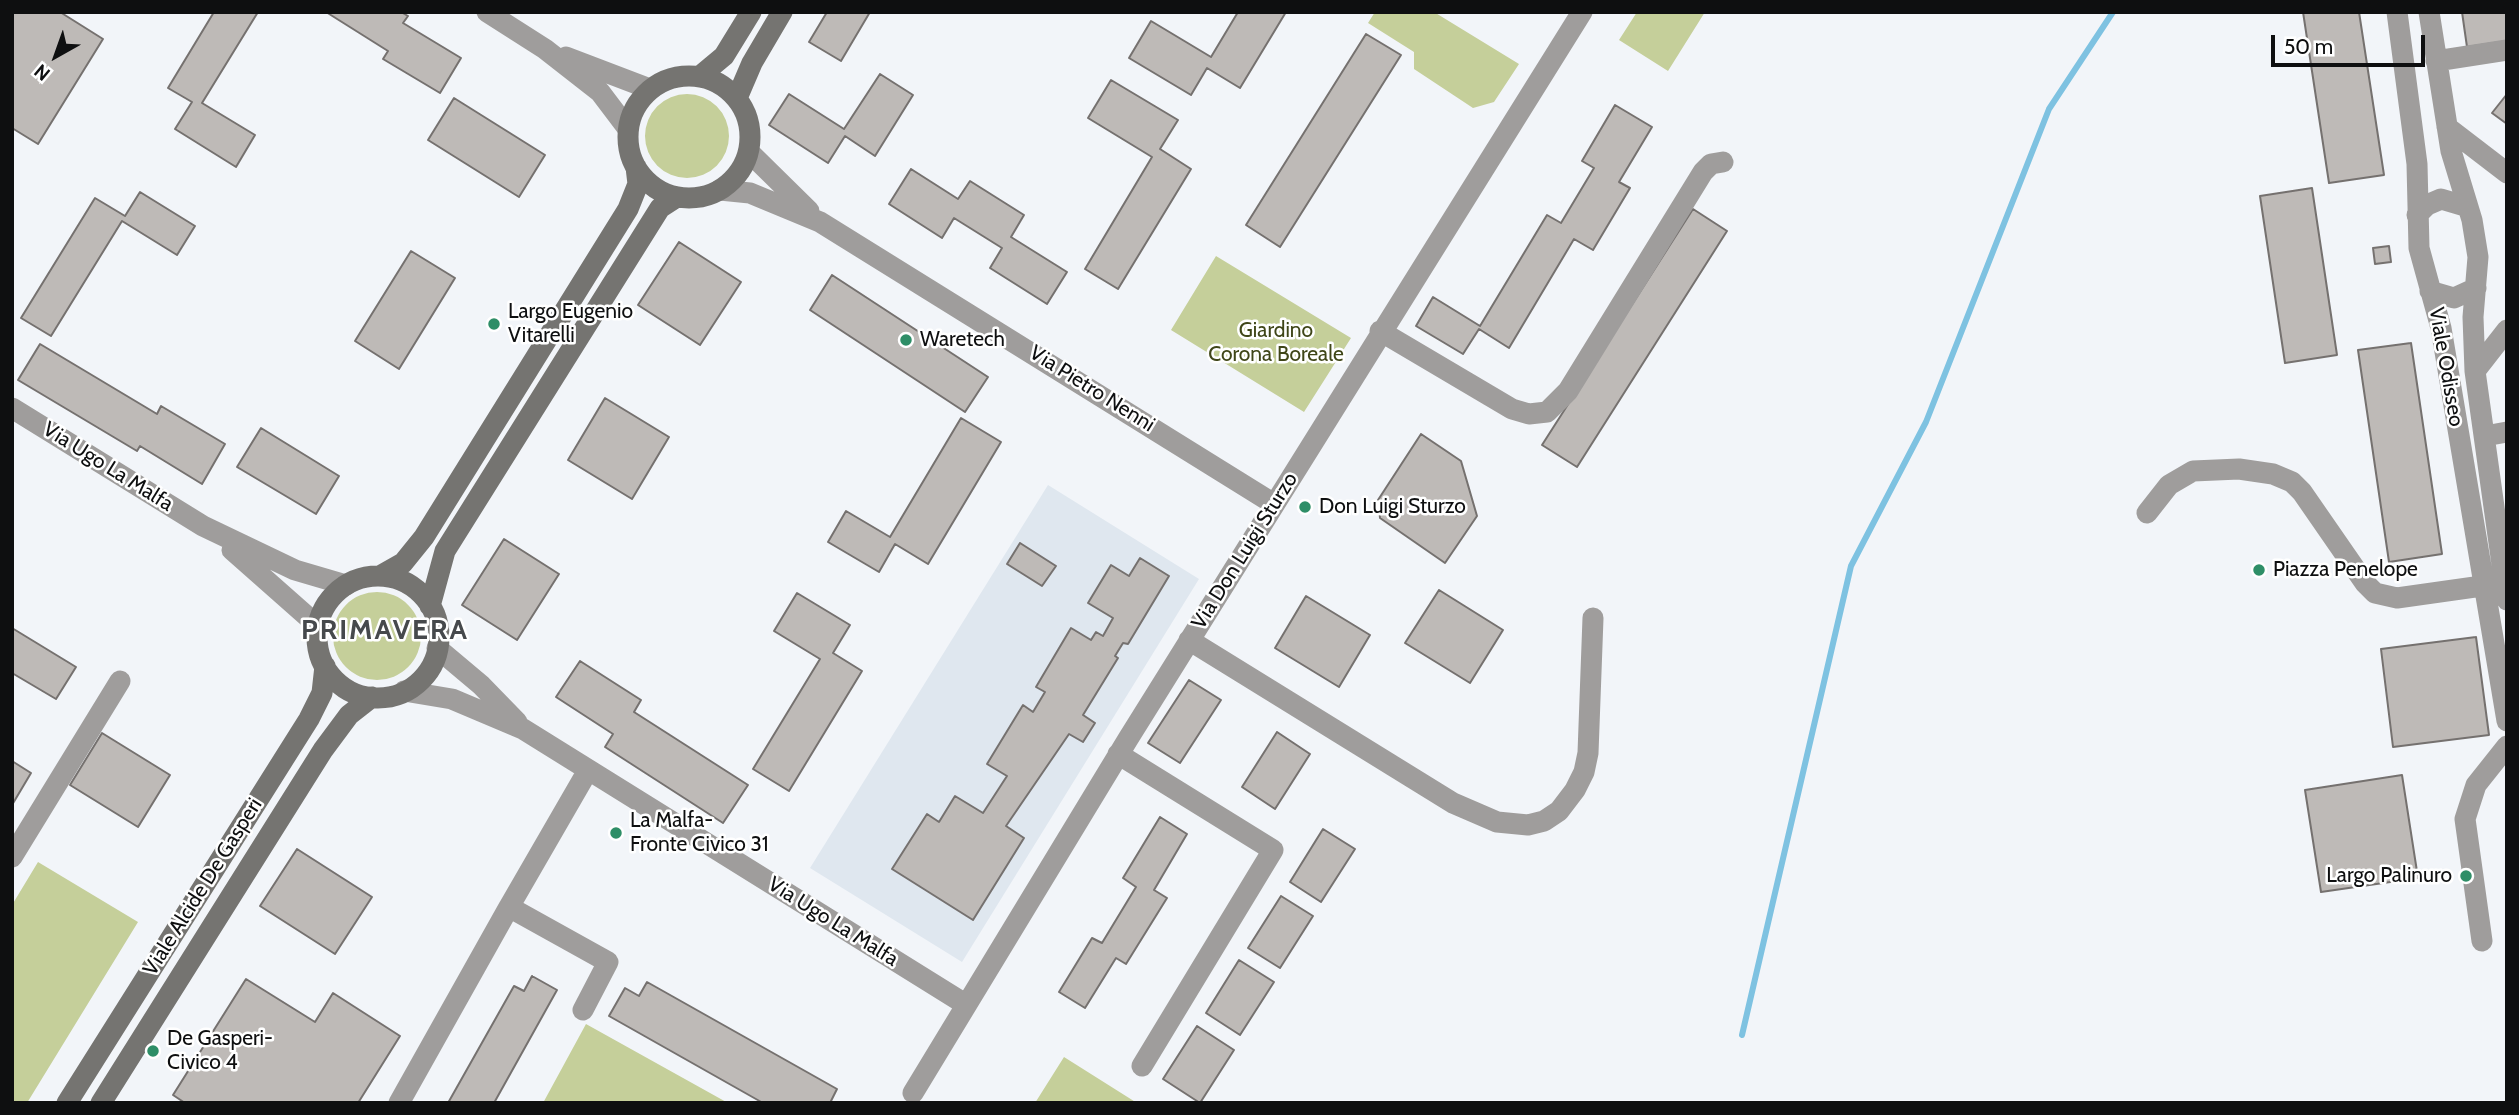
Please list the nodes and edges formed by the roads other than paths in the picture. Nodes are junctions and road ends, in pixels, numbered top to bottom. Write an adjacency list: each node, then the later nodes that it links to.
1 (487, 12): 7 (street)
2 (751, 12): 10 (street)
3 (782, 12): 12 (street)
4 (1582, 12): 27 (street, Via Don Luigi Sturzo)
5 (2397, 12): 22 (street, Viale Odisseo)
6 (2429, 12): 9 (street, Viale Odisseo)
7 (545, 49): 11 (street); 14 (street)
8 (2507, 50): 9 (street)
9 (2436, 61): 13 (street, Viale Odisseo)
10 (700, 76): 11 (street); 12 (street)
11 (650, 89): 14 (street)
12 (737, 98): 15 (street)
13 (2447, 127): 18 (street); 21 (street, Viale Odisseo)
14 (628, 129): 17 (street)
15 (748, 152): 19 (street); 23 (street)
16 (1723, 162): 27 (street)
17 (636, 167): 20 (street); 35 (street)
18 (2507, 173)
19 (720, 190): 20 (street); 23 (street, Via Pietro Nenni)
20 (677, 197): 39 (street)
21 (2468, 207): 22 (street); 24 (street, Viale Odisseo)
22 (2417, 215): 25 (street, Viale Odisseo)
23 (820, 222): 32 (street, Via Pietro Nenni)
24 (2476, 288): 25 (street); 28 (street, Viale Odisseo)
25 (2430, 291): 37 (street, Viale Odisseo)
26 (2507, 330): 28 (street)
27 (1380, 331): 32 (street, Via Don Luigi Sturzo)
28 (2475, 371): 31 (street, Viale Odisseo)
29 (12, 408): 34 (street, Via Ugo La Malfa)
30 (2507, 432): 31 (street)
31 (2485, 436): 38 (street, Viale Odisseo)
32 (1274, 504): 42 (street, Via Don Luigi Sturzo)
33 (2147, 513): 37 (street)
34 (203, 526): 36 (street, Via Ugo La Malfa); 41 (street, Via Ugo La Malfa)
35 (380, 576): 36 (street); 39 (street)
36 (346, 585): 41 (street)
37 (2482, 586): 48 (street, Viale Odisseo)
38 (2507, 600)
39 (430, 607): 43 (street)
40 (1593, 618): 42 (street)
41 (318, 626): 44 (street)
42 (1189, 640): 51 (street, Via Don Luigi Sturzo)
43 (437, 648): 46 (street); 49 (street, Via Ugo La Malfa)
44 (325, 666): 47 (street); 60 (street, Viale Alcide De Gasperi)
45 (120, 681): 53 (street)
46 (404, 691): 47 (street); 49 (street, Via Ugo La Malfa)
47 (372, 697): 61 (street, Viale Alcide De Gasperi)
48 (2507, 721)
49 (523, 729): 52 (street, Via Ugo La Malfa)
50 (2507, 746): 55 (street)
51 (1118, 754): 56 (street, Via Don Luigi Sturzo); 58 (street)
52 (587, 772): 54 (street); 56 (street, Via Ugo La Malfa)
53 (12, 857)
54 (509, 907): 57 (street); 62 (street)
55 (2483, 941)
56 (965, 1004): 59 (street, Via Don Luigi Sturzo)
57 (583, 1010)
58 (1142, 1066)
59 (913, 1093)
60 (66, 1103)
61 (101, 1103)
62 (399, 1103)

